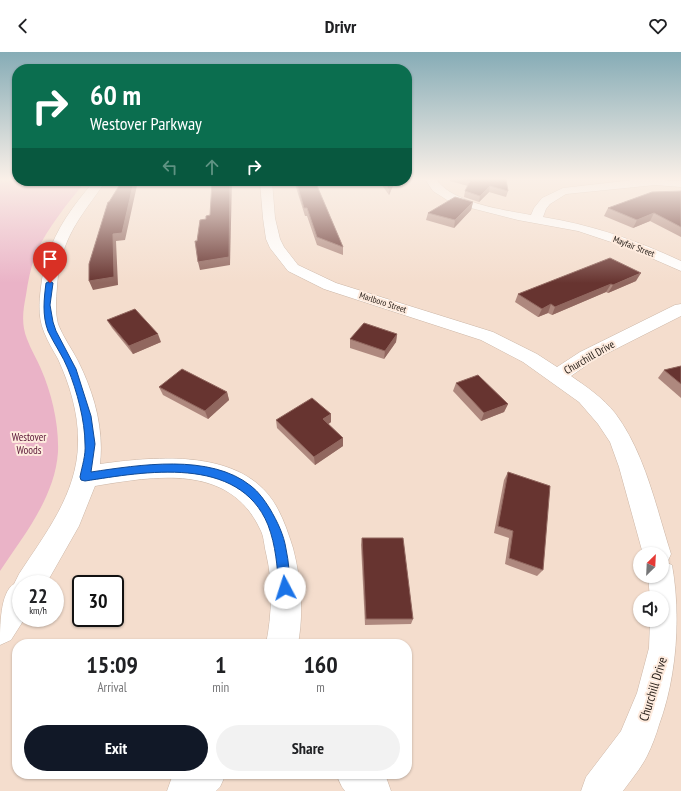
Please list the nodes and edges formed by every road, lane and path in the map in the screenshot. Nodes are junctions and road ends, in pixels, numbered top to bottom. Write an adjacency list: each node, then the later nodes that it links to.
1 (77, 213): 9 (street)
2 (269, 213): 8 (street, Marlboro Street)
3 (509, 213): 5 (street, Mayfair Street)
4 (538, 213): 5 (street)
5 (536, 219): 6 (street, Mayfair Street)
6 (681, 267)
7 (681, 309): 8 (street, Churchill Drive)
8 (557, 376): 10 (street, Churchill Drive)
9 (85, 477): 11 (street); 15 (street)
10 (655, 547)
11 (34, 575)
12 (663, 583): 20 (street, Churchill Drive)
13 (12, 611): 14 (street)
14 (0, 630)
15 (283, 639)
16 (201, 779): 18 (street)
17 (360, 779): 19 (street)
18 (186, 791)
19 (372, 791)
20 (600, 791)

